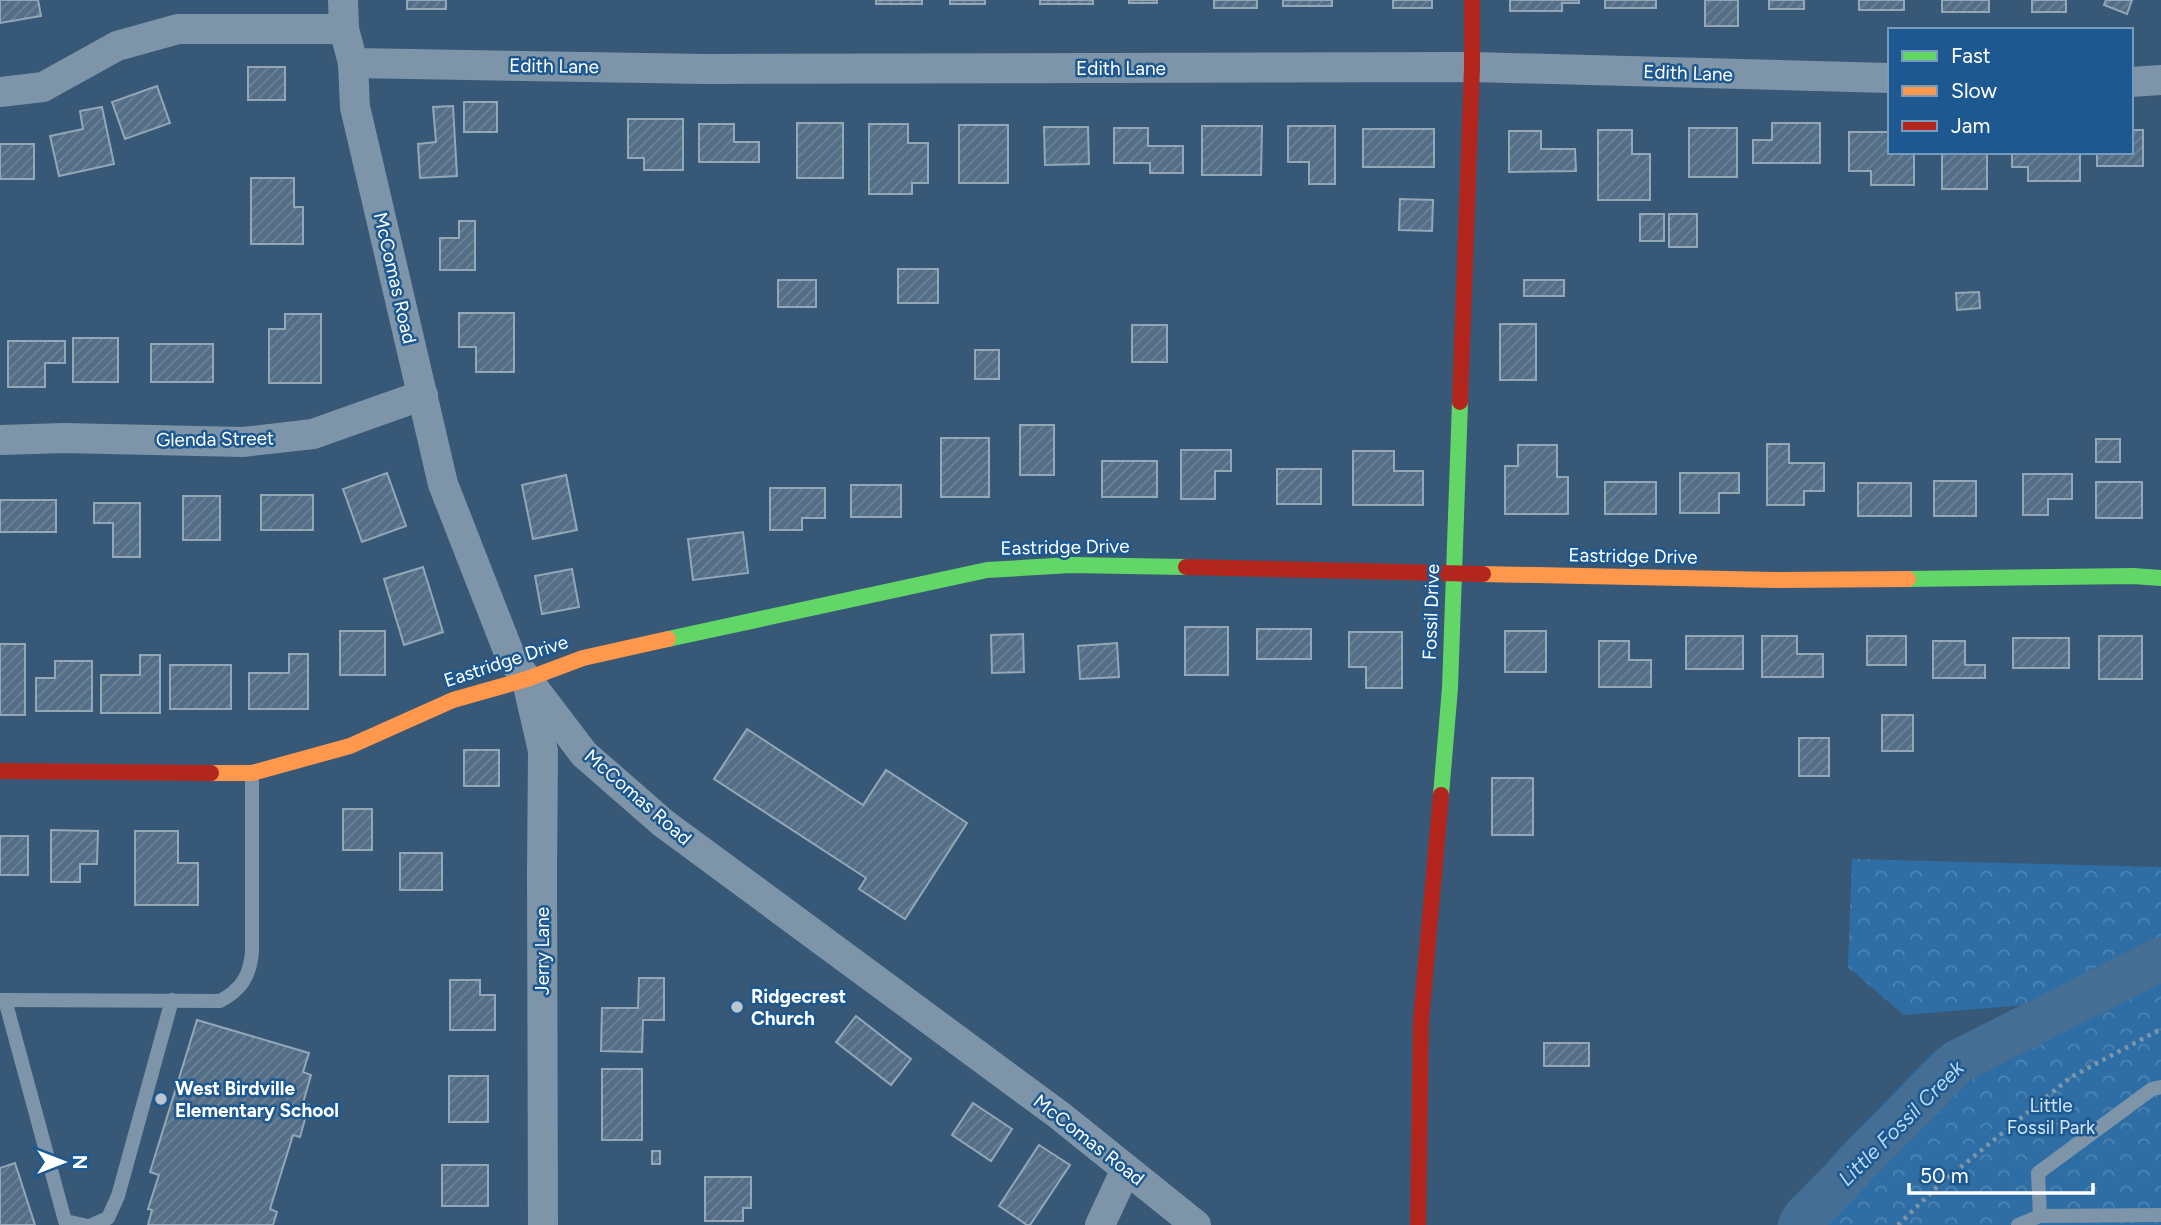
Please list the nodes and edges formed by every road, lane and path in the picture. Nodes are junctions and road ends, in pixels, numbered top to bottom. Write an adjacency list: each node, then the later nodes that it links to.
1 (1472, 0): 4 (street, Fossil Drive)
2 (344, 15): 3 (street, McComas Road); 8 (street)
3 (353, 63): 4 (street, Edith Lane); 9 (street, McComas Road)
4 (1472, 67): 5 (street, Edith Lane); 11 (street, Fossil Drive)
5 (1888, 78)
6 (2161, 80): 7 (street)
7 (2133, 82)
8 (0, 92)
9 (423, 395): 10 (street, Glenda Street); 13 (street, McComas Road)
10 (0, 440)
11 (1453, 573): 12 (street, Eastridge Drive); 13 (street, Eastridge Drive); 28 (street, Fossil Drive)
12 (2161, 578)
13 (527, 679): 15 (street, Eastridge Drive); 20 (street, McComas Road); 25 (street, Jerry Lane)
14 (0, 771): 15 (street, Eastridge Drive)
15 (252, 772): 17 (lane)
16 (2, 1000): 17 (lane); 23 (lane)
17 (172, 1000): 24 (lane)
18 (2161, 1029): 29 (path)
19 (2161, 1087): 22 (lane)
20 (1126, 1168): 26 (street); 27 (street, McComas Road)
21 (2161, 1215): 22 (lane)
22 (2040, 1216): 30 (lane)
23 (84, 1225)
24 (92, 1225)
25 (543, 1225)
26 (1100, 1225)
27 (1196, 1225)
28 (1418, 1225)
29 (1898, 1225)
30 (2018, 1225)

